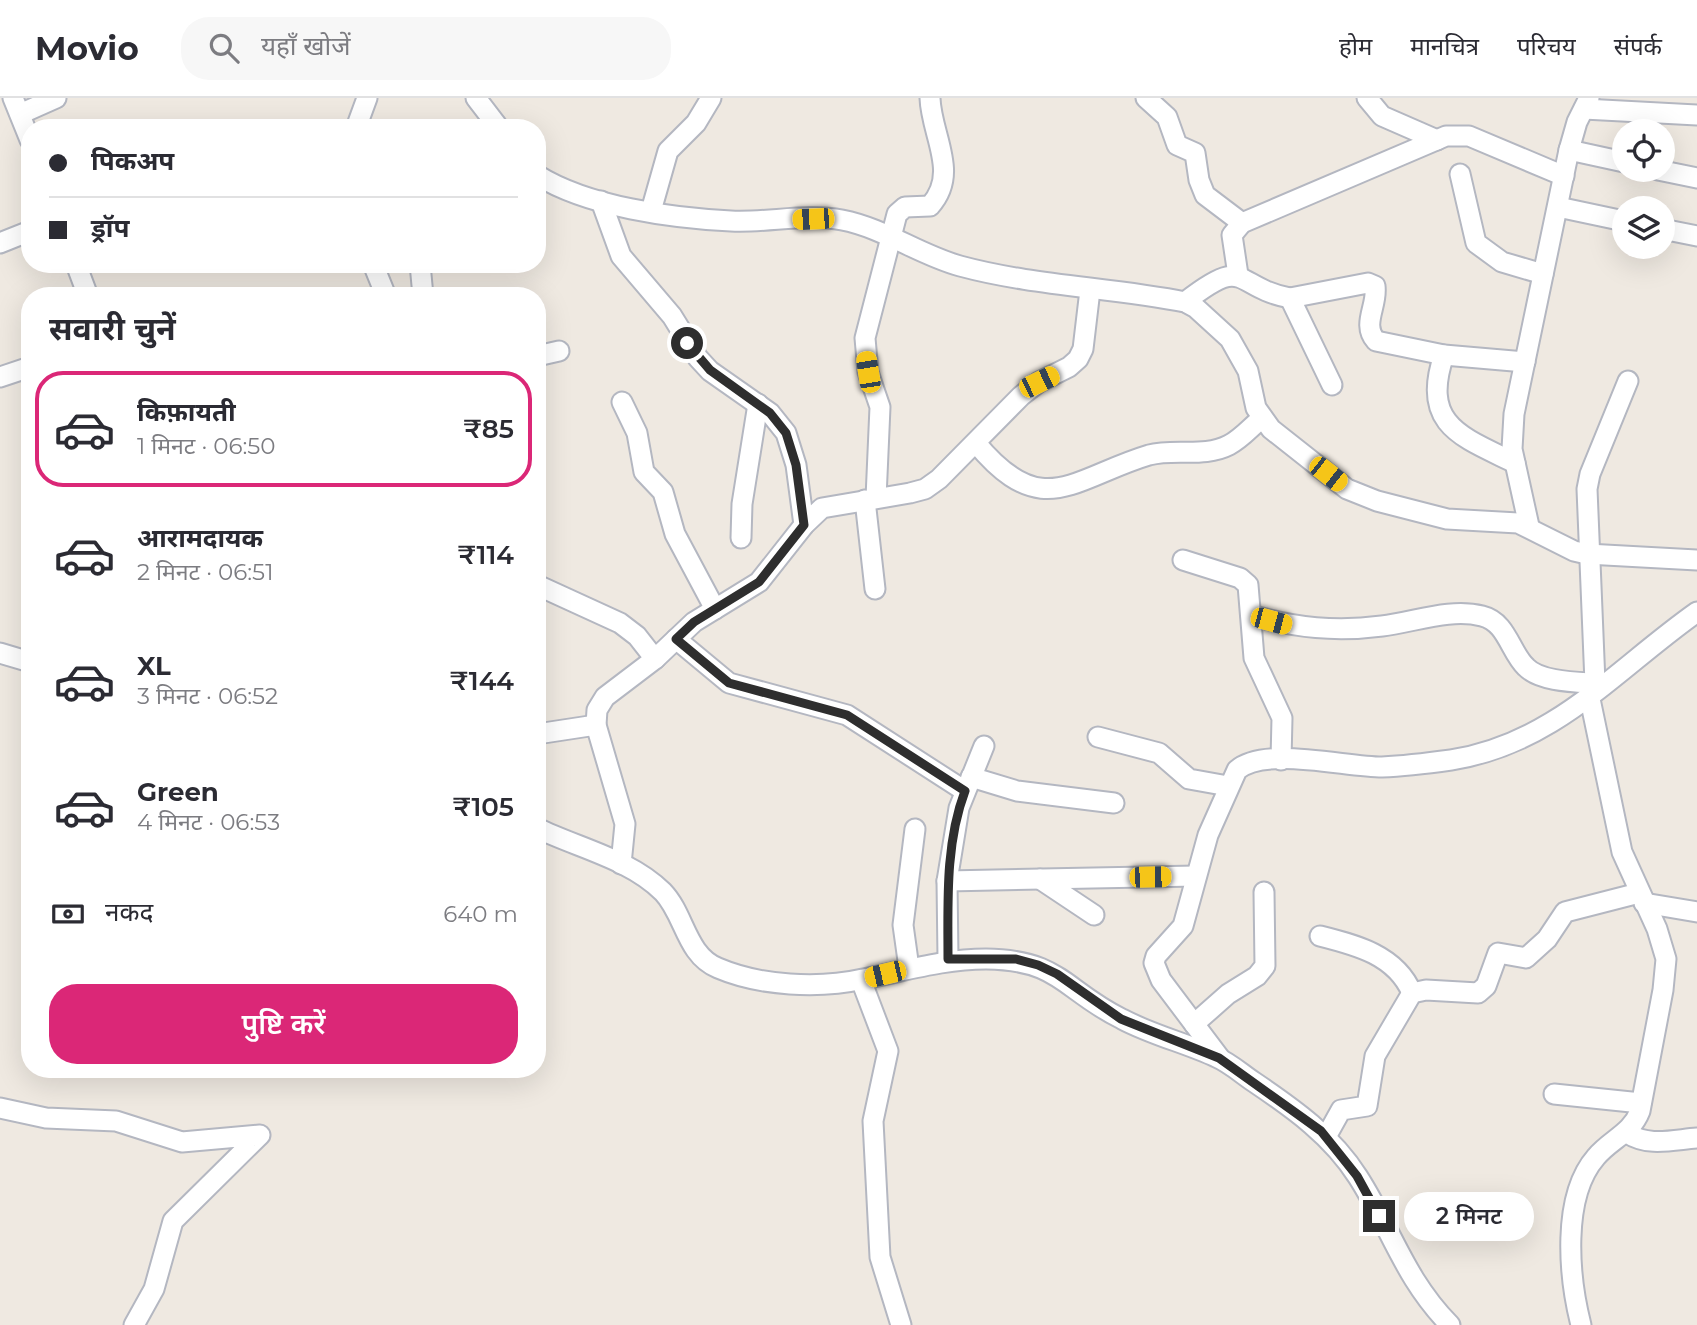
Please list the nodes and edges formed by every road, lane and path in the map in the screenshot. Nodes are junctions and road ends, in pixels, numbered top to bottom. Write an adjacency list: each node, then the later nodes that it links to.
1 (56, 98): 9 (street)
2 (367, 98): 11 (street)
3 (476, 98): 12 (street)
4 (711, 98): 23 (street)
5 (930, 98): 28 (street)
6 (1146, 98): 25 (street)
7 (1367, 98): 13 (street)
8 (1586, 103): 10 (street); 14 (street)
9 (13, 109)
10 (1697, 115)
11 (359, 119)
12 (492, 119)
13 (1437, 140): 18 (street); 25 (street)
14 (1569, 150): 15 (street); 18 (street)
15 (1612, 159)
16 (1675, 173): 19 (street)
17 (1460, 174): 31 (street)
18 (1564, 176): 22 (street)
19 (1697, 178)
20 (546, 179): 21 (street)
21 (601, 201): 23 (street); 45 (street)
22 (1558, 206): 24 (street); 31 (street)
23 (651, 211): 28 (street)
24 (1612, 218)
25 (1242, 223): 32 (street)
26 (1675, 232): 29 (street)
27 (21, 235): 30 (street)
28 (890, 236): 33 (street); 49 (street)
29 (1697, 236)
30 (0, 243)
31 (1543, 274): 39 (street)
32 (1238, 275): 34 (street); 35 (street)
33 (1090, 290): 35 (street); 47 (street)
34 (1290, 298): 38 (street); 43 (street)
35 (1185, 302): 46 (street)
36 (559, 351): 37 (street)
37 (546, 354)
38 (1444, 355): 39 (street); 48 (street)
39 (1525, 362): 48 (street)
40 (21, 370): 41 (street)
41 (0, 377)
42 (1628, 381): 53 (street)
43 (1332, 385)
44 (622, 402): 58 (street)
45 (758, 404): 50 (street); 52 (street)
46 (1262, 418): 47 (street); 51 (street)
47 (976, 443): 49 (street)
48 (1515, 463): 51 (street)
49 (870, 499): 50 (street); 57 (street)
50 (804, 525): 58 (street)
51 (1529, 526): 53 (street)
52 (741, 538)
53 (1587, 554): 55 (street); 65 (street)
54 (1183, 560): 60 (street)
55 (1697, 560)
56 (546, 589): 64 (street)
57 (875, 589)
58 (715, 608): 61 (street)
59 (1697, 612): 65 (street)
60 (1251, 615): 65 (street); 70 (street)
61 (676, 639): 64 (street); 71 (street)
62 (0, 653): 63 (street)
63 (21, 659)
64 (655, 659): 66 (street)
65 (1596, 689): 70 (street); 81 (street)
66 (596, 724): 67 (street); 76 (street)
67 (546, 732)
68 (1098, 737): 72 (street)
69 (984, 746): 71 (street)
70 (1281, 760): 72 (street)
71 (968, 784): 73 (street); 79 (street)
72 (1228, 786): 77 (street)
73 (1114, 803)
74 (915, 829): 86 (street)
75 (546, 832): 76 (street)
76 (621, 864): 87 (street)
77 (1196, 876): 78 (street); 89 (street)
78 (1040, 879): 79 (street); 83 (street)
79 (947, 881): 85 (street)
80 (1264, 892): 89 (street)
81 (1642, 898): 82 (street); 88 (street); 92 (street)
82 (1697, 912)
83 (1094, 915)
84 (1320, 936): 88 (street)
85 (948, 959): 86 (street); 90 (street)
86 (909, 968): 87 (street)
87 (861, 980): 98 (street)
88 (1412, 993): 95 (street)
89 (1194, 1024): 90 (street)
90 (1219, 1058): 95 (street)
91 (1554, 1094): 92 (street)
92 (1642, 1102): 94 (street)
93 (0, 1108): 97 (street)
94 (1627, 1133): 96 (street); 100 (street)
95 (1326, 1137): 99 (street)
96 (1697, 1138)
97 (134, 1325)
98 (901, 1325)
99 (1450, 1325)
100 (1581, 1325)

